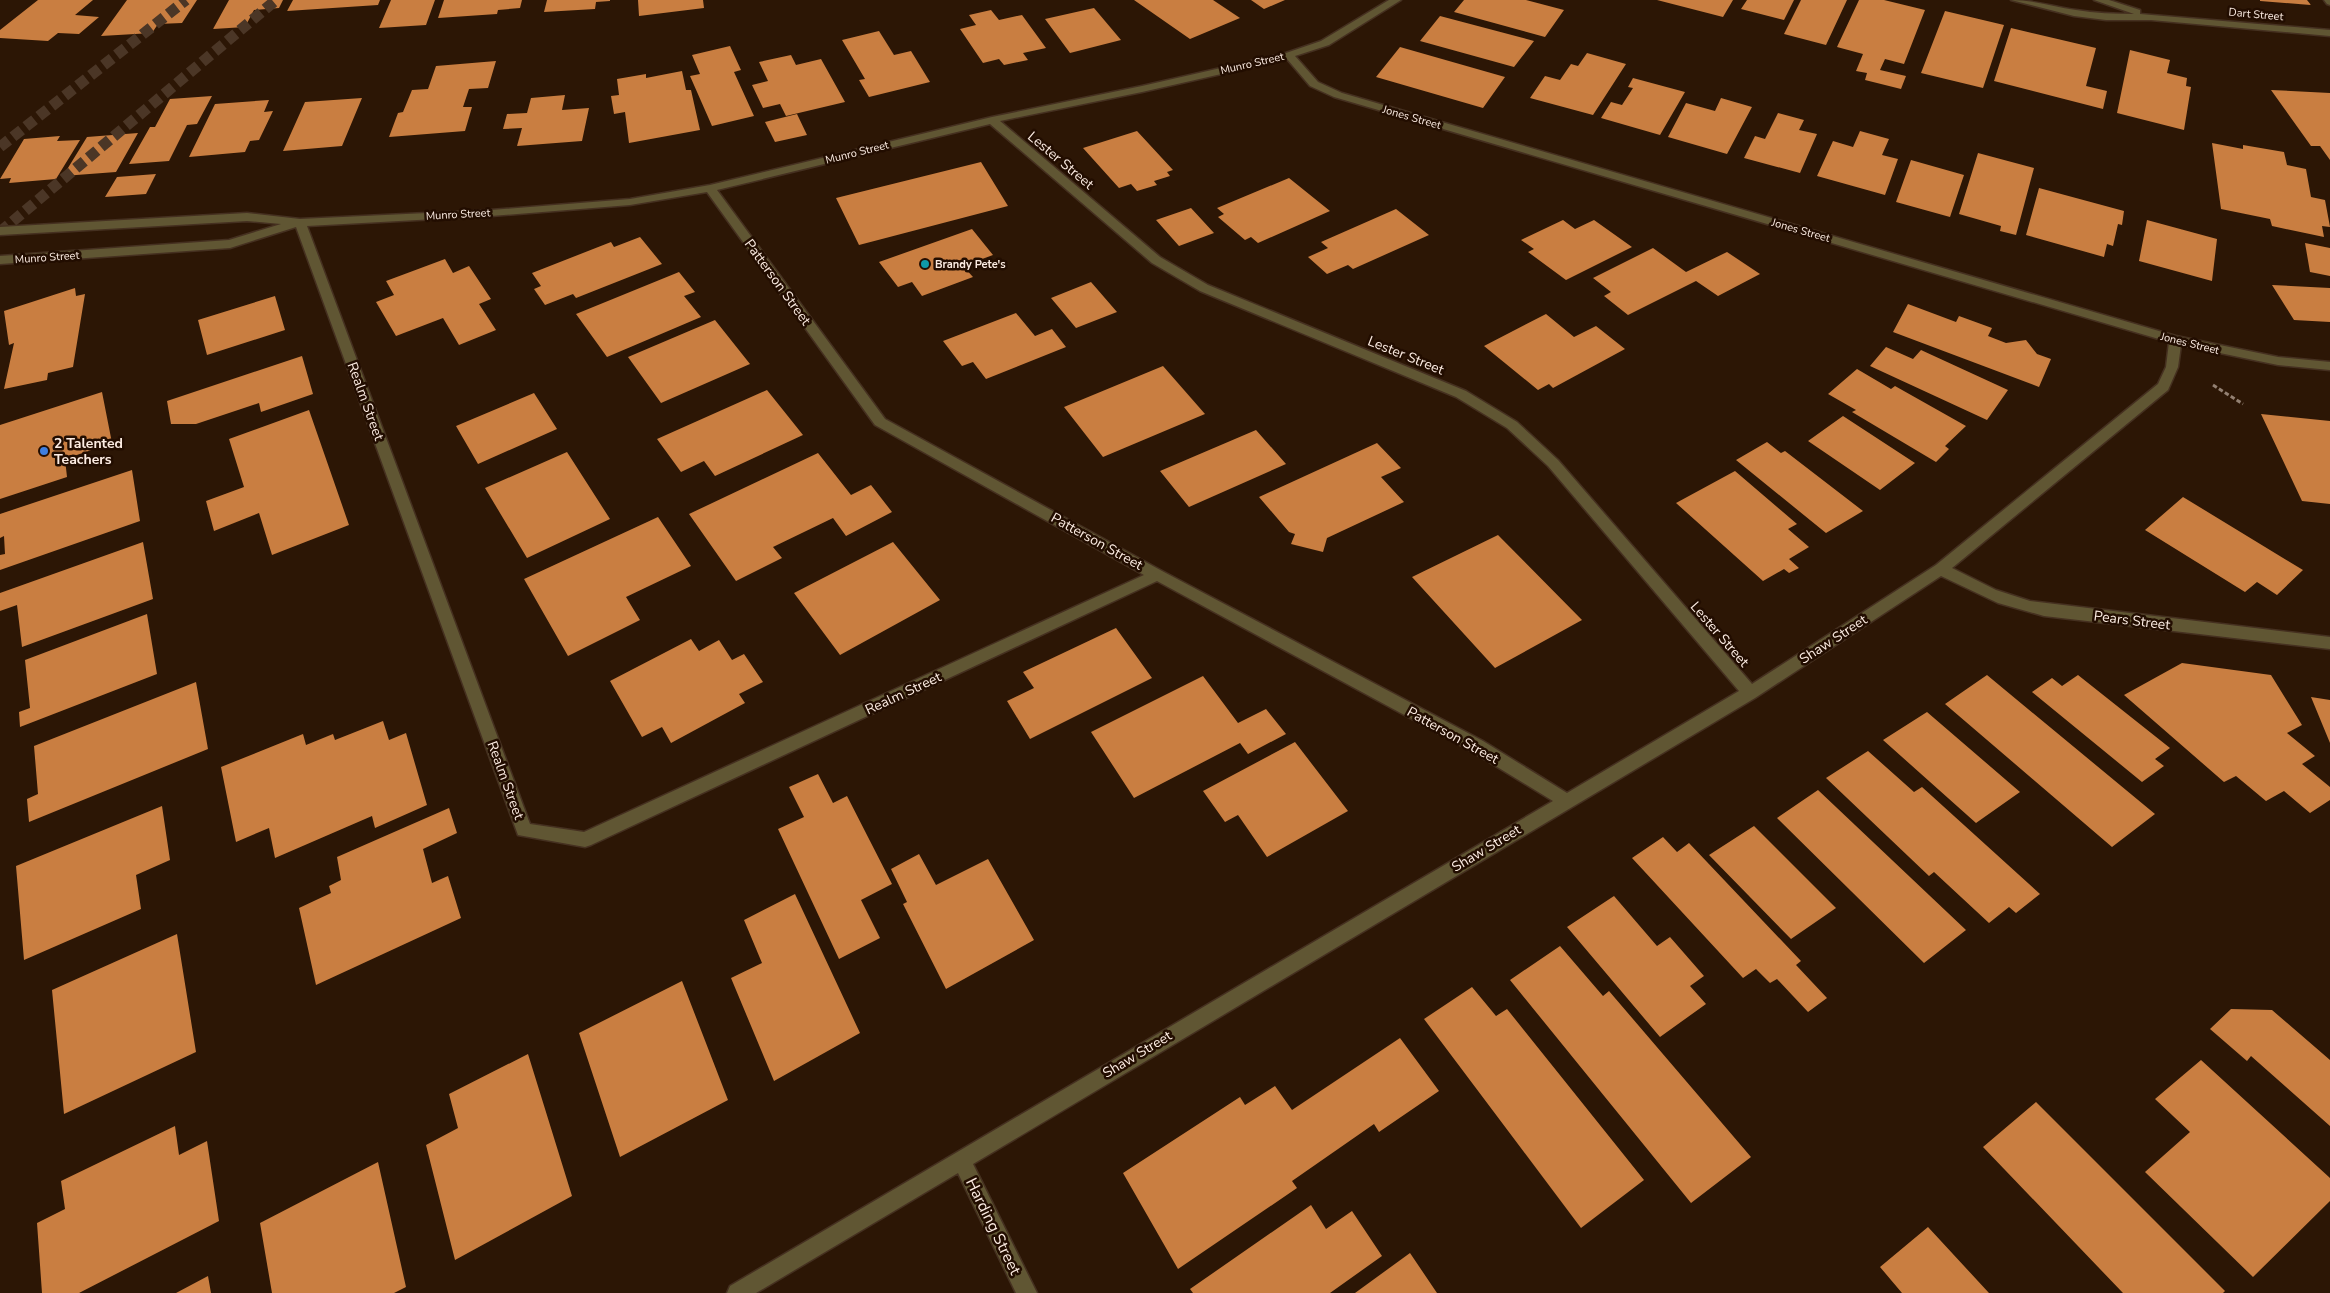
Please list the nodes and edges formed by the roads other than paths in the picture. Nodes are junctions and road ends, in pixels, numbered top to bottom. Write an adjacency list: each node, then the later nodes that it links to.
1 (1396, 0): 6 (street, Munro Street)
2 (2016, 0): 4 (street, Dart Street)
3 (2099, 0): 4 (street, Dart Street)
4 (2151, 16): 5 (street, Dart Street)
5 (2330, 33)
6 (1289, 55): 7 (street, Munro Street); 12 (street, Jones Street)
7 (992, 120): 8 (street, Munro Street); 17 (street, Lester Street)
8 (710, 188): 9 (street, Munro Street); 15 (street, Patterson Street)
9 (300, 222): 10 (street, Munro Street); 11 (street, Munro Street); 15 (street, Realm Street)
10 (0, 231)
11 (0, 260)
12 (2175, 340): 13 (street, Jones Street); 14 (street, Shaw Street)
13 (2330, 366)
14 (1941, 569): 16 (street, Pears Street); 17 (street, Shaw Street)
15 (1157, 575): 18 (street, Patterson Street)
16 (2330, 643)
17 (1750, 693): 18 (street, Shaw Street)
18 (1566, 801): 19 (street, Shaw Street)
19 (961, 1158): 20 (street, Shaw Street); 21 (street, Harding Street)
20 (738, 1293)
21 (1027, 1293)

